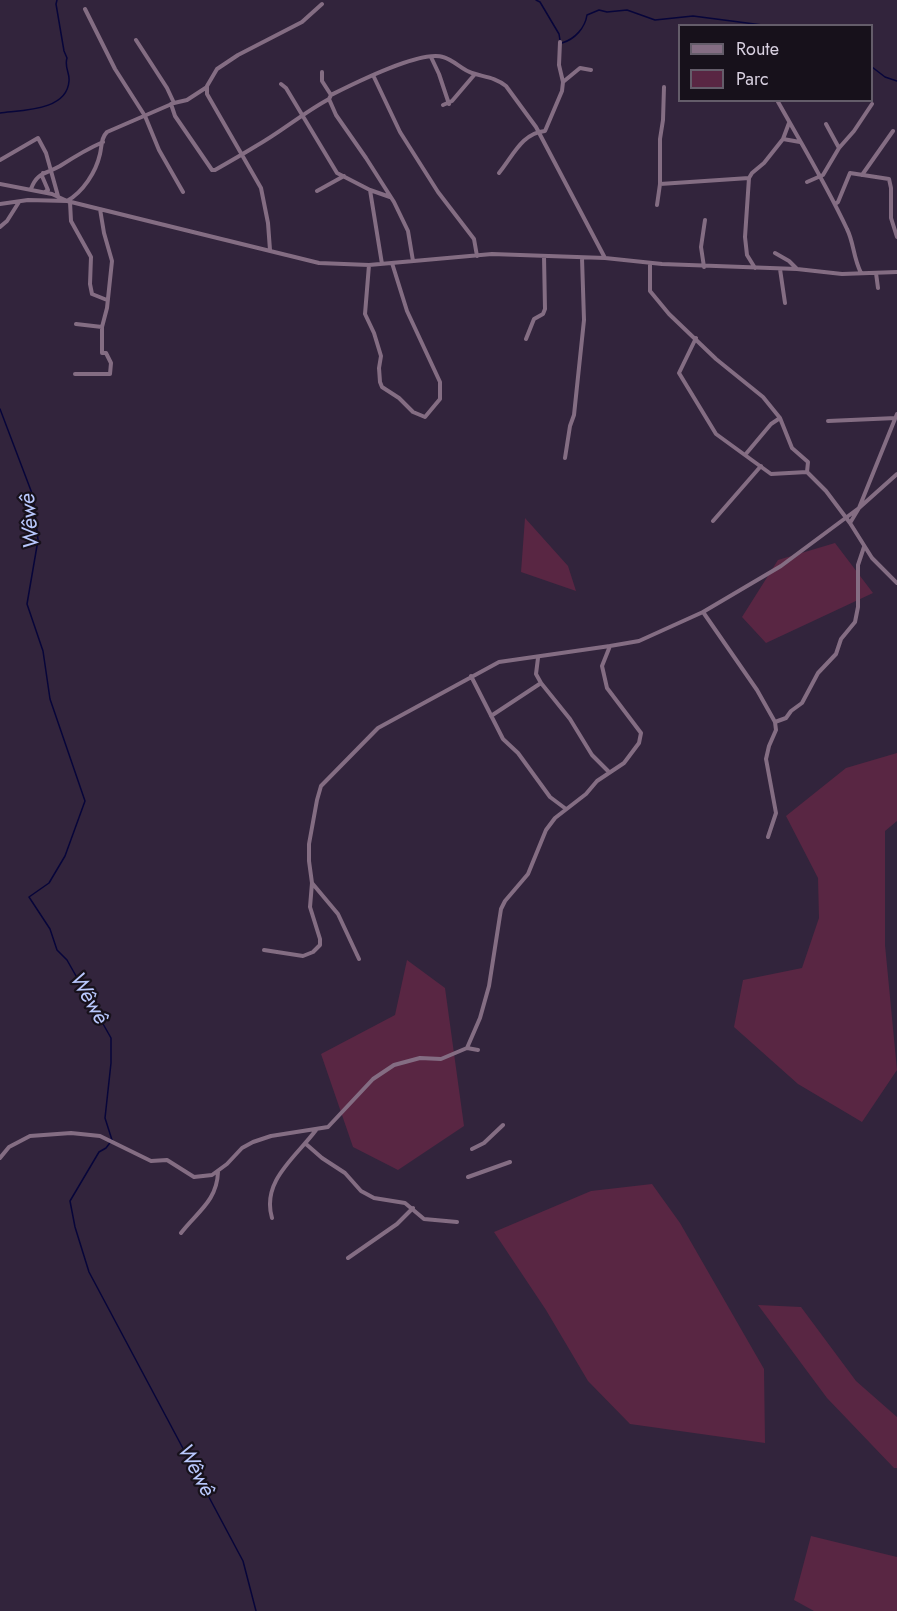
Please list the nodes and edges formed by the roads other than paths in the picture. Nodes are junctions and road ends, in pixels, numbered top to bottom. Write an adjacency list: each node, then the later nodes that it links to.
1 (322, 4): 12 (street)
2 (85, 9): 19 (street)
3 (136, 40): 16 (street)
4 (560, 42): 10 (street)
5 (431, 57): 8 (street); 8 (street); 9 (street)
6 (591, 70): 10 (street)
7 (322, 72): 14 (street)
8 (476, 74): 22 (street)
9 (373, 75): 14 (street); 58 (street)
10 (563, 82): 22 (street)
11 (281, 84): 18 (street)
12 (207, 86): 16 (street); 28 (street)
13 (664, 87): 39 (street)
14 (330, 97): 18 (street); 46 (street)
15 (778, 102): 20 (street)
16 (173, 104): 19 (street); 28 (street)
17 (872, 104): 27 (street)
18 (302, 114): 28 (street); 34 (street)
19 (145, 116): 25 (street); 44 (street)
20 (789, 123): 24 (street); 26 (street)
21 (826, 124): 27 (street)
22 (537, 129): 31 (street); 61 (street)
23 (893, 131): 33 (street)
24 (783, 139): 26 (street); 35 (street)
25 (103, 142): 30 (street); 47 (street)
26 (800, 142): 36 (street)
27 (839, 148): 36 (street)
28 (241, 153): 56 (street)
29 (0, 160): 30 (street)
30 (51, 168): 32 (street); 45 (street)
31 (498, 172)
32 (43, 173): 40 (street); 43 (street)
33 (862, 175): 50 (street); 55 (street)
34 (344, 177): 41 (street); 42 (street)
35 (749, 178): 39 (street); 68 (street)
36 (820, 178): 37 (street); 50 (street)
37 (807, 182)
38 (0, 184): 40 (street)
39 (660, 184): 51 (street)
40 (31, 189): 43 (street)
41 (370, 190): 46 (street); 65 (street)
42 (317, 191)
43 (44, 192): 45 (street)
44 (183, 192)
45 (59, 196): 47 (street)
46 (390, 197): 62 (street)
47 (69, 201): 48 (street); 52 (street); 75 (street)
48 (20, 202): 49 (street); 54 (street)
49 (0, 204)
50 (835, 204): 72 (street)
51 (657, 205)
52 (100, 209): 56 (street); 75 (street)
53 (705, 220): 67 (street)
54 (0, 227)
55 (897, 237)
56 (270, 250): 66 (street)
57 (775, 253): 70 (street)
58 (477, 255): 59 (street); 62 (street)
59 (544, 256): 60 (street); 80 (street)
60 (582, 258): 61 (street); 86 (street)
61 (605, 258): 64 (street)
62 (413, 261): 63 (street)
63 (392, 263): 65 (street); 66 (street)
64 (650, 263): 67 (street); 79 (street)
65 (382, 264): 66 (street)
66 (369, 265)
67 (704, 267): 68 (street)
68 (755, 268): 69 (street)
69 (780, 269): 70 (street); 76 (street)
70 (797, 269): 72 (street)
71 (897, 272): 73 (street)
72 (861, 273): 73 (street)
73 (876, 273): 74 (street)
74 (878, 288)
75 (107, 300): 78 (street)
76 (785, 303)
77 (76, 324): 78 (street)
78 (102, 327): 81 (street)
79 (696, 338): 83 (street); 85 (street)
80 (526, 339)
81 (75, 374)
82 (896, 416): 84 (street); 90 (street)
83 (780, 418): 85 (street); 88 (street)
84 (828, 421)
85 (745, 455): 87 (street)
86 (565, 458)
87 (760, 466): 88 (street); 92 (street)
88 (807, 472): 91 (street)
89 (897, 474): 90 (street)
90 (859, 508): 91 (street); 93 (street)
91 (847, 516): 93 (street); 96 (street)
92 (714, 521)
93 (850, 522): 94 (street)
94 (864, 547): 95 (street); 102 (street)
95 (897, 583)
96 (703, 612): 97 (street); 102 (street)
97 (610, 646): 98 (street); 103 (street)
98 (538, 658): 99 (street); 100 (street)
99 (471, 676): 101 (street); 106 (street)
100 (541, 683): 101 (street); 103 (street)
101 (491, 716): 104 (street)
102 (775, 722): 105 (street)
103 (609, 772): 104 (street)
104 (566, 809): 109 (street)
105 (768, 837)
106 (312, 883): 107 (street); 108 (street)
107 (264, 950)
108 (359, 959)
109 (467, 1048): 110 (street); 112 (street)
110 (478, 1050)
111 (503, 1125): 114 (street)
112 (317, 1130): 113 (street); 117 (street)
113 (306, 1144): 119 (street); 120 (street)
114 (472, 1149)
115 (0, 1158): 117 (street)
116 (510, 1162): 118 (street)
117 (218, 1171): 122 (street)
118 (468, 1177)
119 (413, 1208): 121 (street); 123 (street)
120 (272, 1218)
121 (457, 1222)
122 (181, 1233)
123 (348, 1258)

